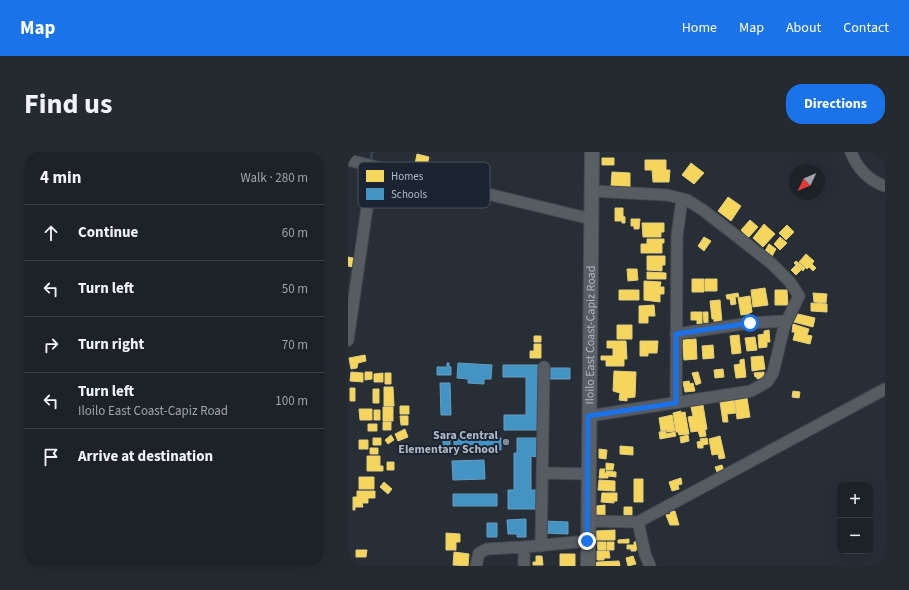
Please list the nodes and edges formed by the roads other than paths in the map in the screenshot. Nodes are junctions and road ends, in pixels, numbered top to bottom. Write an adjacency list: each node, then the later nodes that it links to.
1 (592, 152): 6 (main road, Iloilo East Coast-Capiz Road)
2 (851, 152): 5 (street)
3 (348, 160): 4 (street)
4 (358, 162)
5 (885, 186)
6 (592, 191): 8 (street); 10 (main road, Iloilo East Coast-Capiz Road)
7 (490, 194): 10 (street)
8 (682, 199): 11 (street); 12 (street)
9 (367, 208): 13 (street)
10 (591, 219): 17 (main road, Iloilo East Coast-Capiz Road)
11 (787, 321): 12 (street); 16 (street)
12 (676, 334): 16 (street)
13 (348, 340)
14 (544, 367): 18 (street)
15 (885, 389): 21 (street)
16 (676, 403): 17 (street)
17 (588, 416): 19 (main road, Iloilo East Coast-Capiz Road)
18 (542, 473): 19 (street); 23 (street)
19 (588, 474): 20 (main road, Iloilo East Coast-Capiz Road)
20 (588, 521): 21 (street); 22 (main road, Iloilo East Coast-Capiz Road)
21 (638, 522): 28 (street)
22 (587, 541): 23 (street); 27 (main road, Iloilo East Coast-Capiz Road)
23 (541, 546): 24 (street)
24 (524, 547): 25 (street); 26 (street)
25 (476, 566)
26 (524, 566)
27 (588, 566)
28 (650, 566)

